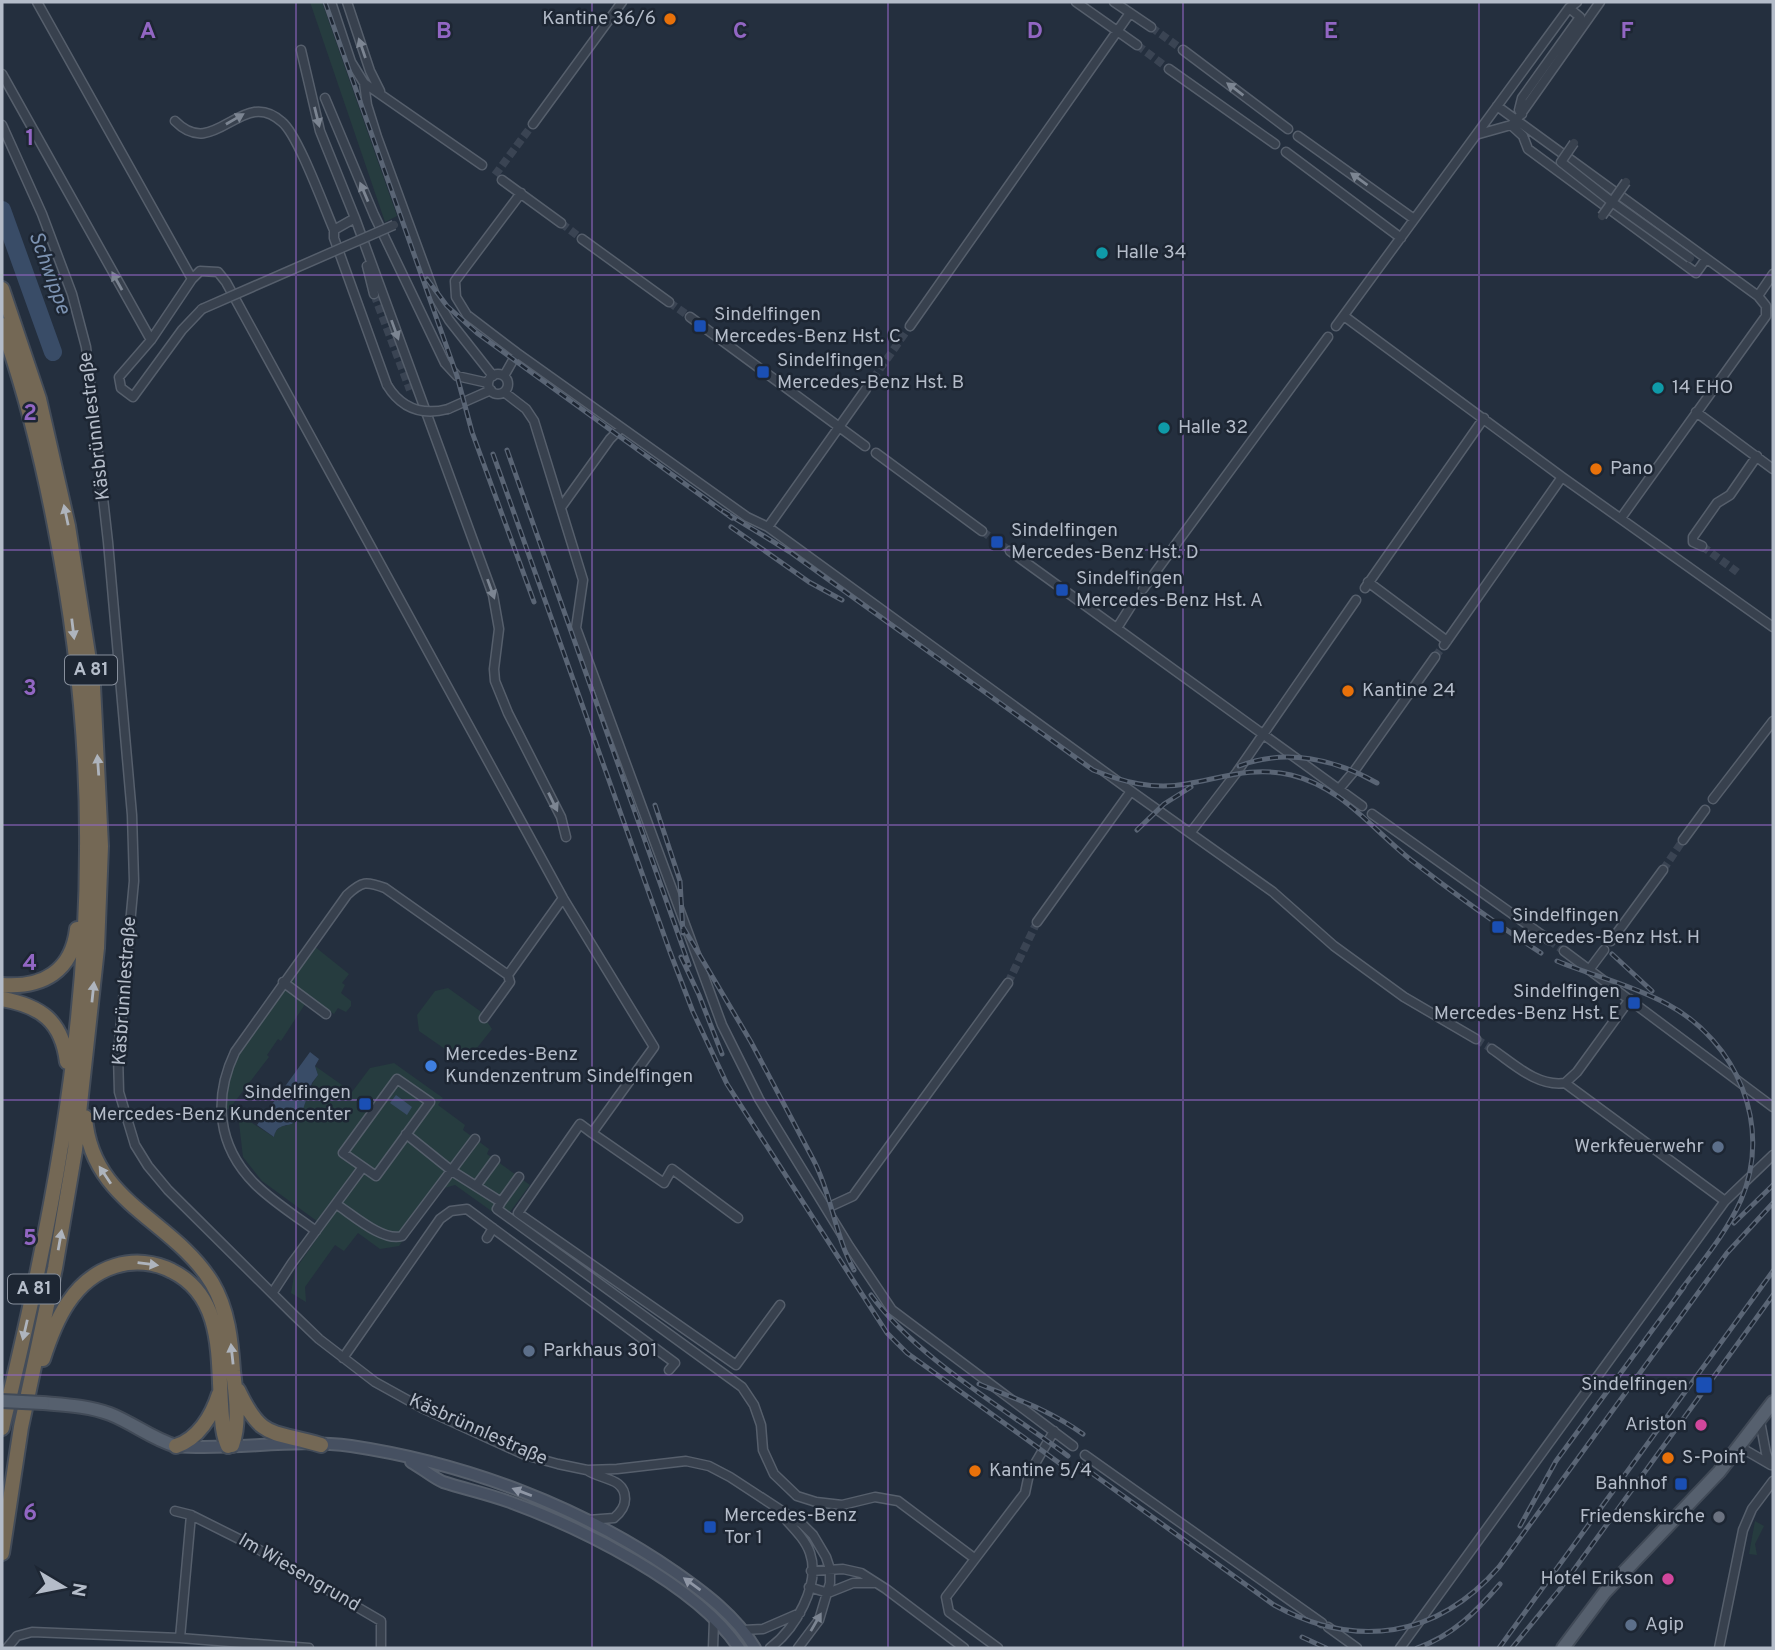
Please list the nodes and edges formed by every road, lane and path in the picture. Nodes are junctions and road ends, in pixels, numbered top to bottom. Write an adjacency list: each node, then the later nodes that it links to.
1 (37, 2): 48 (street)
2 (331, 2): 18 (street)
3 (347, 2): 19 (street, one-way to 3)
4 (622, 2): 24 (street)
5 (1076, 2): 12 (street)
6 (1114, 2): 10 (street)
7 (1577, 2): 9 (street)
8 (1600, 2): 22 (street)
9 (1570, 5): 21 (street); 22 (street)
10 (1129, 12): 11 (street); 12 (street)
11 (1151, 27)
12 (1116, 31): 13 (street); 56 (street)
13 (1138, 45)
14 (301, 50): 38 (street, one-way to 38)
15 (1183, 50): 26 (street, one-way to 15)
16 (1169, 69): 29 (street)
17 (2, 74): 59 (street, one-way to 17)
18 (364, 83): 19 (street); 40 (street)
19 (381, 93): 32 (street)
20 (326, 98): 62 (street, one-way to 20)
21 (1497, 106): 22 (street); 27 (street)
22 (1517, 120): 27 (street); 46 (street); 46 (street)
23 (175, 121): 42 (street, one-way to 42)
24 (533, 124)
25 (2, 125): 139 (street, Käsbrünnlestraße)
26 (1288, 128)
27 (1477, 134): 39 (street)
28 (1298, 136): 39 (street, one-way to 28)
29 (1275, 144)
30 (1574, 144): 36 (street, bridge)
31 (1286, 152): 43 (street)
32 (482, 165)
33 (502, 180): 35 (street)
34 (1626, 182): 36 (street, bridge)
35 (521, 193): 41 (street); 60 (street)
36 (1612, 202): 37 (street, bridge); 46 (street, bridge)
37 (1602, 216)
38 (355, 218): 42 (street); 45 (street)
39 (1414, 219): 43 (street)
40 (407, 220): 59 (street, bridge); 62 (street)
41 (561, 223)
42 (334, 230): 62 (street, bridge)
43 (1401, 238): 53 (street)
44 (582, 239): 52 (street)
45 (367, 253): 50 (street); 79 (street, one-way to 79)
46 (1701, 266): 51 (street)
47 (1773, 274): 51 (street)
48 (192, 279): 59 (street); 101 (street)
49 (2, 289): 118 (highway, A 81, one-way to 49)
50 (374, 295)
51 (1758, 296): 65 (street)
52 (669, 302)
53 (1344, 316): 57 (street); 66 (street)
54 (690, 317): 67 (street)
55 (2, 325): 96 (highway, A 81, one-way to 96)
56 (910, 326)
57 (1336, 326)
58 (1328, 337): 82 (street)
59 (151, 340)
60 (517, 353): 61 (street); 68 (street)
61 (504, 376): 62 (street); 64 (street)
62 (490, 383): 64 (street)
63 (866, 389): 67 (street)
64 (504, 391): 74 (street)
65 (1696, 412): 71 (street); 75 (street)
66 (1485, 418): 73 (street); 73 (street)
67 (841, 426): 69 (street); 76 (street)
68 (621, 428): 74 (street); 76 (street)
69 (865, 446)
70 (876, 453): 77 (street)
71 (1757, 456): 72 (street); 78 (street)
72 (1773, 468)
73 (1562, 477): 75 (street)
74 (562, 506): 134 (street)
75 (1621, 518): 85 (street)
76 (768, 527): 91 (street)
77 (982, 531)
78 (1702, 546)
79 (474, 547): 81 (street); 98 (street, one-way to 98)
80 (1010, 551): 86 (street)
81 (483, 553)
82 (1143, 589)
83 (1136, 598): 86 (street)
84 (1356, 600): 89 (street)
85 (1773, 626)
86 (1117, 628): 89 (street)
87 (1435, 657): 90 (street)
88 (1773, 722): 92 (street)
89 (1262, 733): 90 (street); 97 (street)
90 (1339, 789): 93 (street)
91 (1131, 791): 97 (street); 102 (street)
92 (1713, 799)
93 (1362, 806)
94 (1705, 810): 99 (street)
95 (1371, 814): 103 (street)
96 (87, 823): 111 (highway); 120 (highway, A 81)
97 (1191, 832): 116 (street)
98 (566, 837)
99 (1683, 840)
100 (1663, 870): 104 (street)
101 (562, 898): 108 (street); 122 (street)
102 (1037, 922)
103 (1549, 940)
104 (1611, 941)
105 (1604, 950): 107 (street)
106 (1564, 951): 107 (street)
107 (1589, 970): 113 (street)
108 (508, 975): 109 (street); 115 (street)
109 (283, 982): 114 (street); 137 (street)
110 (1008, 983): 134 (street)
111 (2, 985)
112 (2, 999): 120 (highway)
113 (1629, 999): 119 (street); 121 (street)
114 (326, 1014)
115 (484, 1018)
116 (1476, 1040)
117 (1492, 1049): 119 (street)
118 (86, 1060): 143 (highway, one-way to 118); 148 (highway, A 81, one-way to 118)
119 (1565, 1083): 131 (street)
120 (68, 1091): 149 (highway, A 81, one-way to 149)
121 (1773, 1107)
122 (592, 1133): 135 (street); 140 (street)
123 (406, 1134): 127 (street); 127 (street); 128 (street)
124 (475, 1139): 128 (street)
125 (1773, 1155): 131 (street)
126 (495, 1160): 130 (street)
127 (363, 1167): 133 (street)
128 (452, 1171): 130 (street); 133 (street)
129 (519, 1177): 132 (street)
130 (476, 1186): 132 (street)
131 (1725, 1201): 187 (street)
132 (501, 1202): 166 (street)
133 (336, 1204): 137 (street)
134 (827, 1208): 150 (street)
135 (738, 1218)
136 (493, 1228): 138 (street); 141 (street); 142 (street)
137 (316, 1231): 139 (street)
138 (487, 1238)
139 (273, 1292): 141 (street, Käsbrünnlestraße)
140 (780, 1305)
141 (343, 1358): 159 (street, Käsbrünnlestraße)
142 (669, 1370)
143 (235, 1384): 151 (highway); 153 (highway)
144 (220, 1390): 148 (highway, one-way to 144); 152 (highway); 153 (highway)
145 (2, 1401): 152 (main road, bridge)
146 (1773, 1402): 147 (main road)
147 (1760, 1421): 155 (main road); 158 (street)
148 (21, 1427): 165 (highway, A 81)
149 (2, 1428)
150 (1054, 1431): 154 (street); 166 (street)
151 (321, 1445): 153 (main road); 156 (main road)
152 (176, 1446): 153 (main road)
153 (230, 1446)
154 (1073, 1446)
155 (1740, 1447): 158 (street); 188 (main road)
156 (393, 1454): 164 (main road, one-way to 156); 173 (main road)
157 (1085, 1455): 186 (street)
158 (1772, 1466)
159 (587, 1470): 161 (street, Käsbrünnlestraße); 164 (street)
160 (1773, 1481): 189 (street)
161 (774, 1507): 167 (street, Käsbrünnlestraße); 168 (street, Käsbrünnlestraße)
162 (175, 1511): 163 (street, Im Wiesengrund)
163 (191, 1515): 175 (street); 178 (street, Im Wiesengrund)
164 (584, 1520): 174 (main road, one-way to 164)
165 (2, 1553)
166 (974, 1558): 185 (street)
167 (830, 1569): 168 (street); 169 (street); 171 (street)
168 (811, 1571): 170 (street, Käsbrünnlestraße)
169 (878, 1584): 171 (street); 184 (street)
170 (809, 1587): 171 (street); 172 (street, Käsbrünnlestraße)
171 (828, 1593): 183 (street, one-way to 171)
172 (800, 1613): 174 (street); 182 (street, Käsbrünnlestraße)
173 (714, 1620): 179 (street); 180 (main road)
174 (743, 1630): 181 (main road)
175 (180, 1638): 176 (street); 177 (street)
176 (7, 1648)
177 (309, 1648)
178 (381, 1648)
179 (713, 1648)
180 (738, 1648)
181 (755, 1648)
182 (770, 1648)
183 (798, 1648)
184 (964, 1648)
185 (998, 1648)
186 (1357, 1648)
187 (1400, 1648)
188 (1563, 1648)
189 (1719, 1648)

